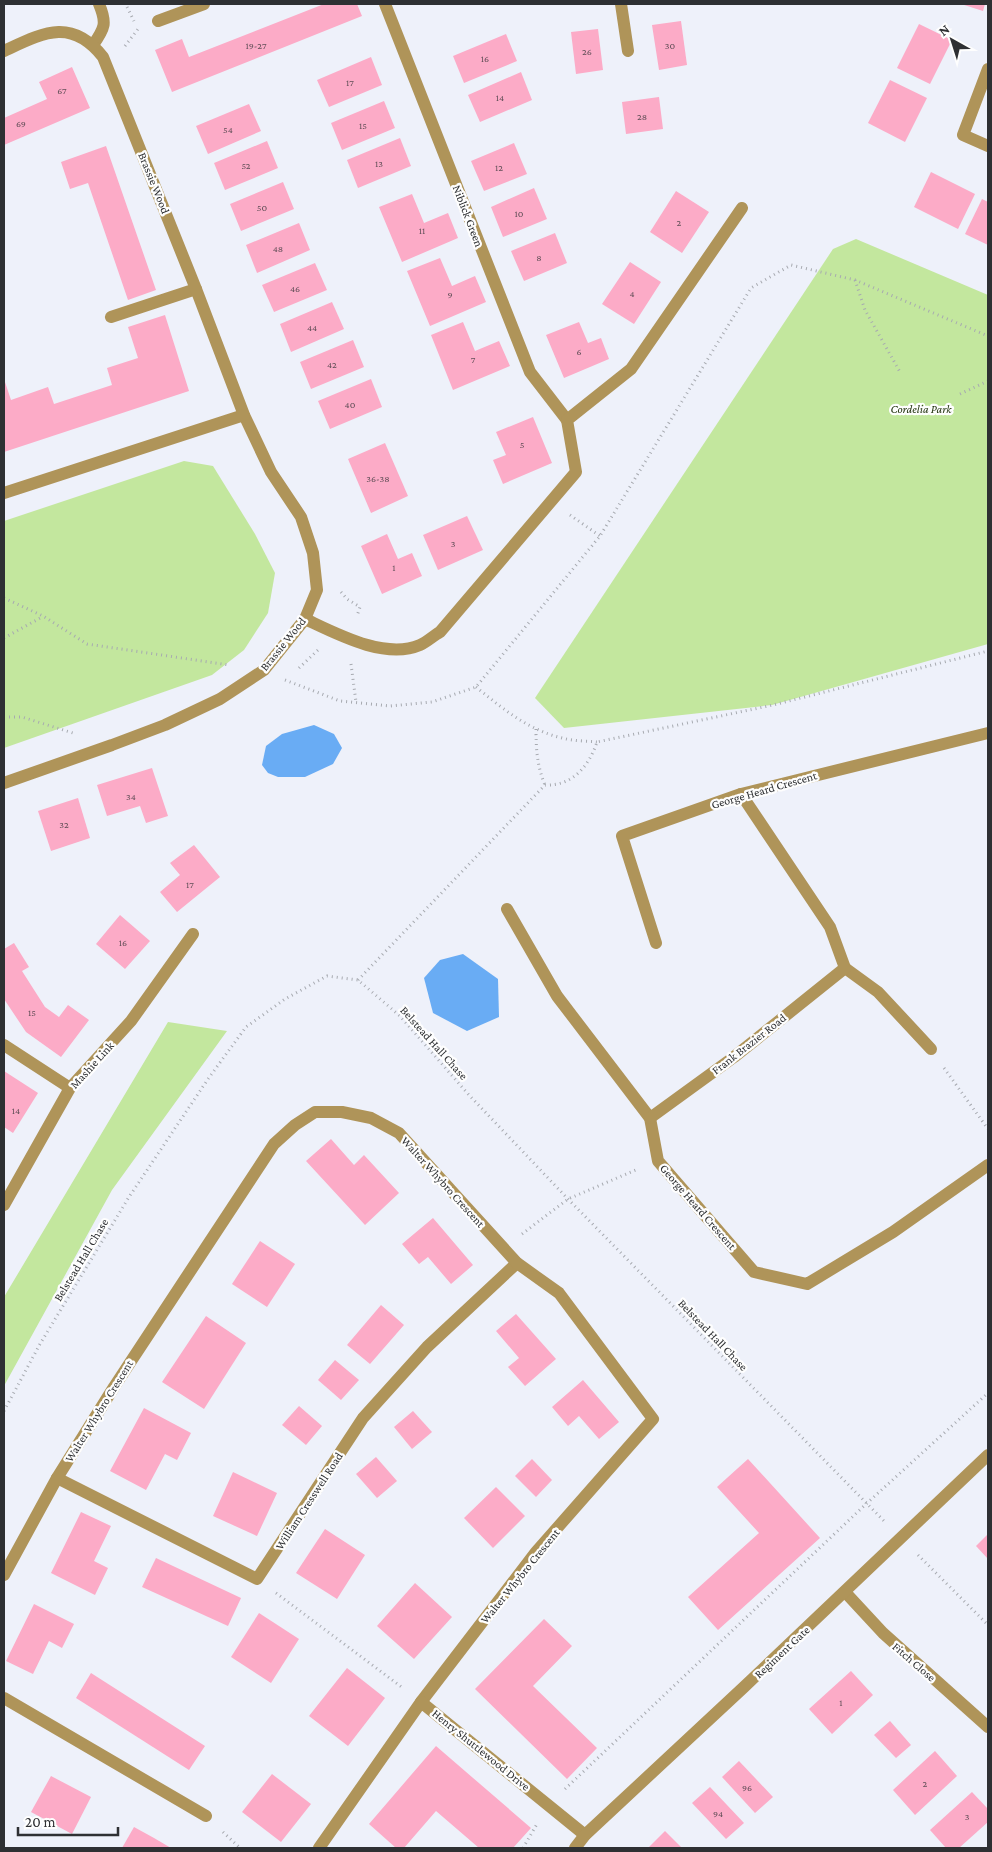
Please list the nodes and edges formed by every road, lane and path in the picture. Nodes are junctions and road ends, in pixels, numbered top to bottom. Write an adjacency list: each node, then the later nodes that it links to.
1 (100, 4): 7 (street)
2 (126, 4): 11 (path)
3 (204, 4): 6 (street)
4 (385, 4): 22 (street, Niblick Green)
5 (620, 4): 9 (street)
6 (158, 21)
7 (94, 45): 8 (street, Brassie Wood); 11 (street, Brassie Wood)
8 (4, 51)
9 (628, 51)
10 (988, 69): 12 (street)
11 (110, 72): 15 (street, Brassie Wood)
12 (988, 146)
13 (742, 208): 22 (street)
14 (855, 280): 17 (path); 18 (path); 25 (path)
15 (196, 288): 16 (street); 21 (street, Brassie Wood)
16 (111, 317)
17 (988, 336)
18 (900, 372)
19 (988, 381): 20 (path)
20 (960, 394)
21 (244, 415): 23 (street); 28 (street, Brassie Wood)
22 (567, 420): 24 (street, Niblick Green)
23 (4, 493)
24 (551, 501): 25 (path); 28 (street, Niblick Green)
25 (600, 536): 33 (path)
26 (4, 598): 27 (path)
27 (42, 616): 29 (path); 32 (path)
28 (305, 619): 32 (street, Brassie Wood)
29 (4, 638)
30 (988, 651): 38 (path)
31 (351, 660): 34 (path)
32 (264, 670): 34 (path); 39 (street, Brassie Wood)
33 (476, 687): 34 (path); 36 (path)
34 (356, 703)
35 (4, 717): 39 (path)
36 (536, 729): 38 (path); 41 (path)
37 (988, 733): 42 (street, George Heard Crescent)
38 (597, 742): 41 (path)
39 (112, 746): 40 (street, Brassie Wood)
40 (4, 783)
41 (545, 785): 47 (path)
42 (741, 794): 45 (street, George Heard Crescent); 46 (street)
43 (507, 909): 51 (street, George Heard Crescent)
44 (193, 934): 50 (street, Mashie Link)
45 (656, 943)
46 (845, 968): 49 (street); 51 (street, Frank Brazier Road)
47 (358, 980): 55 (path, Belstead Hall Chase); 60 (path, Belstead Hall Chase)
48 (4, 1045): 50 (street)
49 (931, 1049): 52 (path)
50 (70, 1088): 56 (street, Mashie Link)
51 (650, 1118): 53 (street, George Heard Crescent)
52 (988, 1129)
53 (658, 1161): 54 (street, George Heard Crescent); 55 (path)
54 (988, 1165)
55 (568, 1199): 57 (path); 63 (path, Belstead Hall Chase)
56 (4, 1205)
57 (504, 1248): 58 (street, Walter Whybro Crescent); 62 (street, Walter Whybro Crescent)
58 (517, 1263): 66 (street, William Cresswell Road); 70 (street, Walter Whybro Crescent)
59 (988, 1393): 63 (path)
60 (4, 1411)
61 (988, 1455): 64 (street, Regiment Gate)
62 (57, 1478): 65 (street, Walter Whybro Crescent); 66 (street)
63 (865, 1504): 64 (path, Belstead Hall Chase); 72 (path)
64 (900, 1537): 67 (street, Regiment Gate); 68 (path, Belstead Hall Chase)
65 (4, 1575)
66 (257, 1579): 70 (path)
67 (845, 1592): 71 (street, Fitch Close); 74 (street, Regiment Gate)
68 (988, 1625)
69 (4, 1698): 73 (street)
70 (421, 1702): 72 (street, Henry Shuttlewood Drive); 75 (street, Henry Shuttlewood Drive)
71 (988, 1727)
72 (548, 1804): 74 (street, Henry Shuttlewood Drive); 76 (path)
73 (206, 1816)
74 (585, 1835): 77 (street, Regiment Gate)
75 (318, 1848)
76 (523, 1848)
77 (575, 1848)

